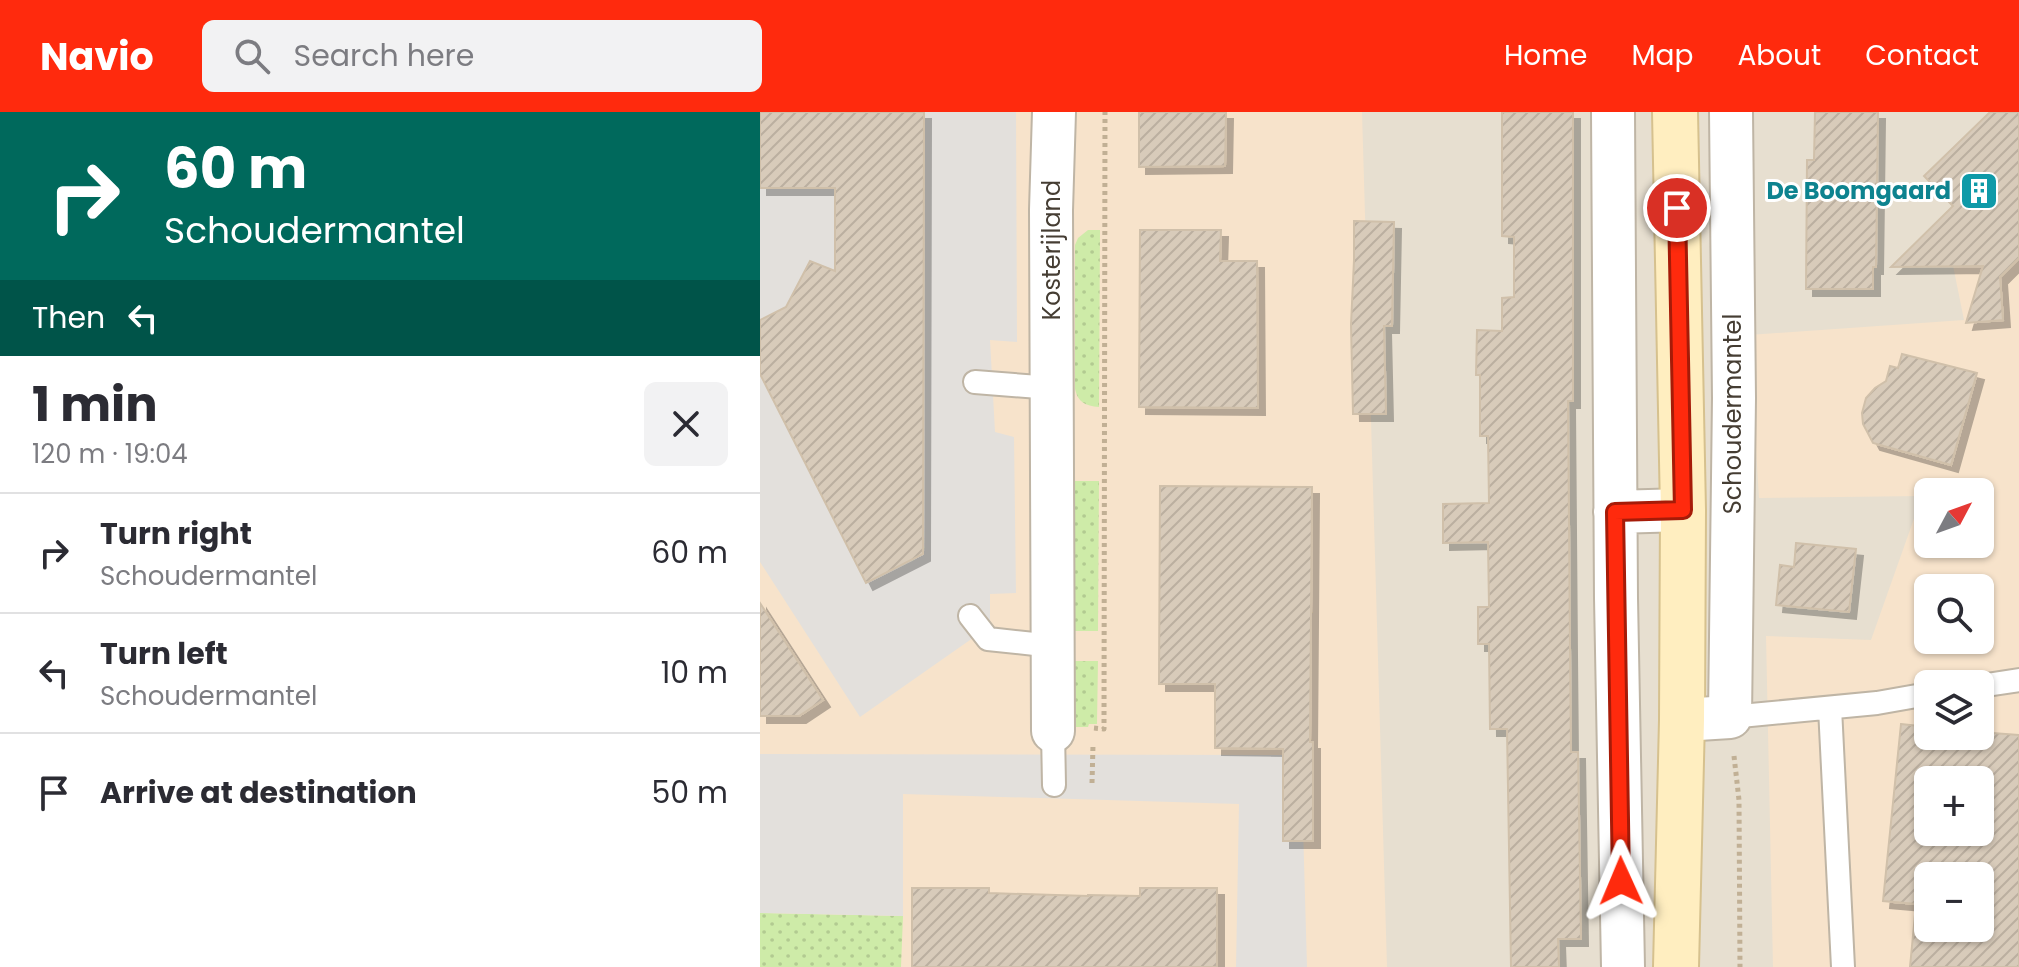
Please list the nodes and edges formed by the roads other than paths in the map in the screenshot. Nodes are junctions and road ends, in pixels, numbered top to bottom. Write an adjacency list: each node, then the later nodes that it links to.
1 (1054, 112): 6 (street, Kosterijland)
2 (1613, 112): 8 (street)
3 (1675, 112): 7 (street, Schoudermantel)
4 (1731, 112): 15 (street, Schoudermantel)
5 (975, 382): 6 (lane)
6 (1052, 388): 10 (street, Kosterijland)
7 (1683, 510): 8 (street, Schoudermantel); 16 (street, Schoudermantel)
8 (1615, 512): 19 (street)
9 (970, 616): 10 (lane)
10 (1053, 646): 17 (street, Kosterijland)
11 (2019, 680): 12 (lane)
12 (1994, 684)
13 (1914, 696): 14 (lane)
14 (1830, 708): 15 (lane); 21 (lane)
15 (1730, 717): 16 (street)
16 (1682, 720): 20 (street, Schoudermantel)
17 (1053, 731): 18 (lane)
18 (1054, 785)
19 (1623, 967)
20 (1676, 967)
21 (1843, 967)

